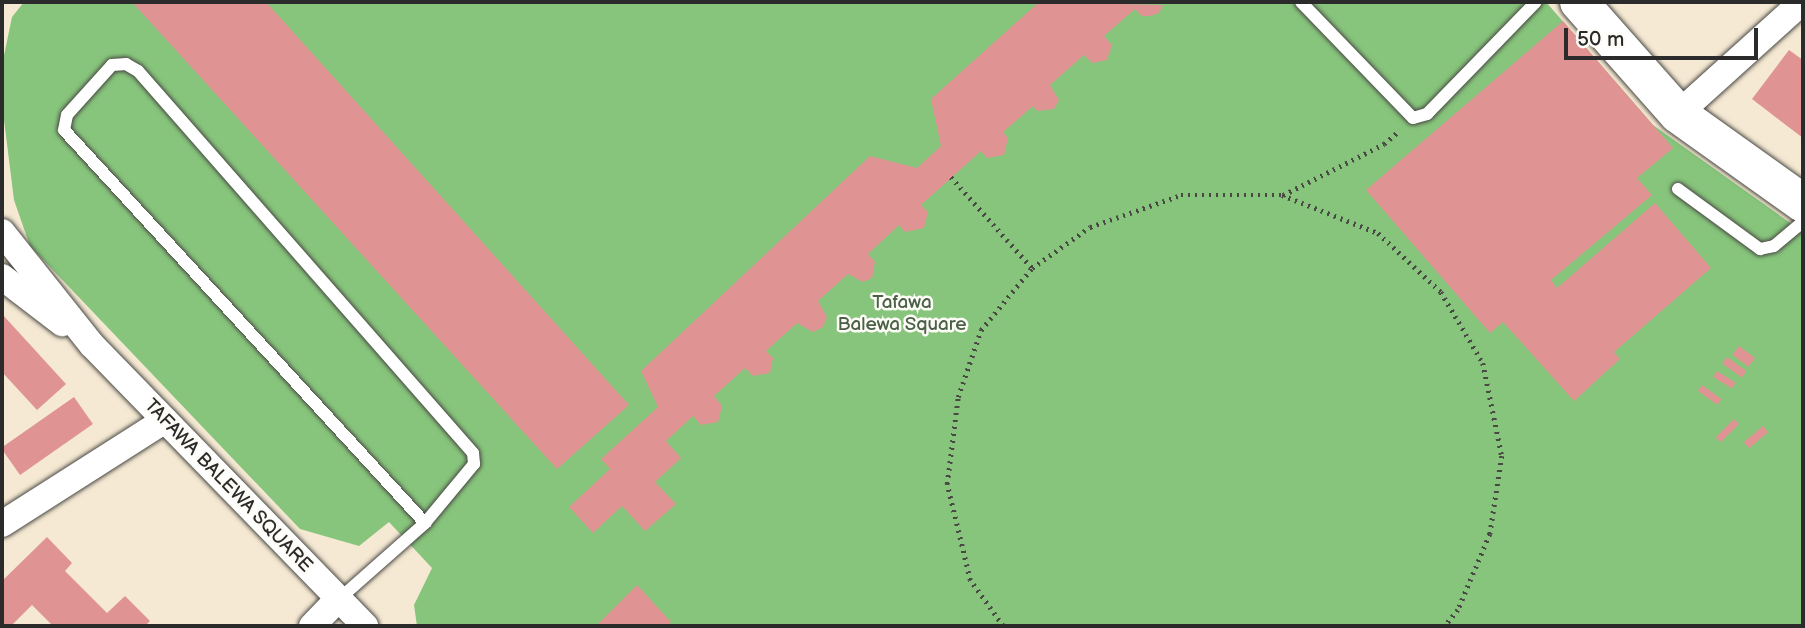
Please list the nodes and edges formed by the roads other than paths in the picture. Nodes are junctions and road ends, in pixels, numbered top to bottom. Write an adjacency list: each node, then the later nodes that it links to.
1 (1301, 2): 2 (lane)
2 (1536, 2)
3 (1578, 2): 5 (main road)
4 (1802, 2): 5 (street)
5 (1678, 114): 7 (main road)
6 (1678, 190): 8 (lane)
7 (1803, 203)
8 (1803, 222)
9 (2, 232): 11 (street, TAFAWA BALEWA SQUARE)
10 (2, 278): 11 (street, TAFAWA BALEWA SQUARE)
11 (92, 345): 12 (street, TAFAWA BALEWA SQUARE)
12 (165, 420): 14 (street); 15 (street, TAFAWA BALEWA SQUARE)
13 (425, 523): 13 (lane); 15 (lane)
14 (2, 524)
15 (337, 600): 16 (street); 17 (street, TAFAWA BALEWA SQUARE)
16 (312, 626)
17 (365, 626)

